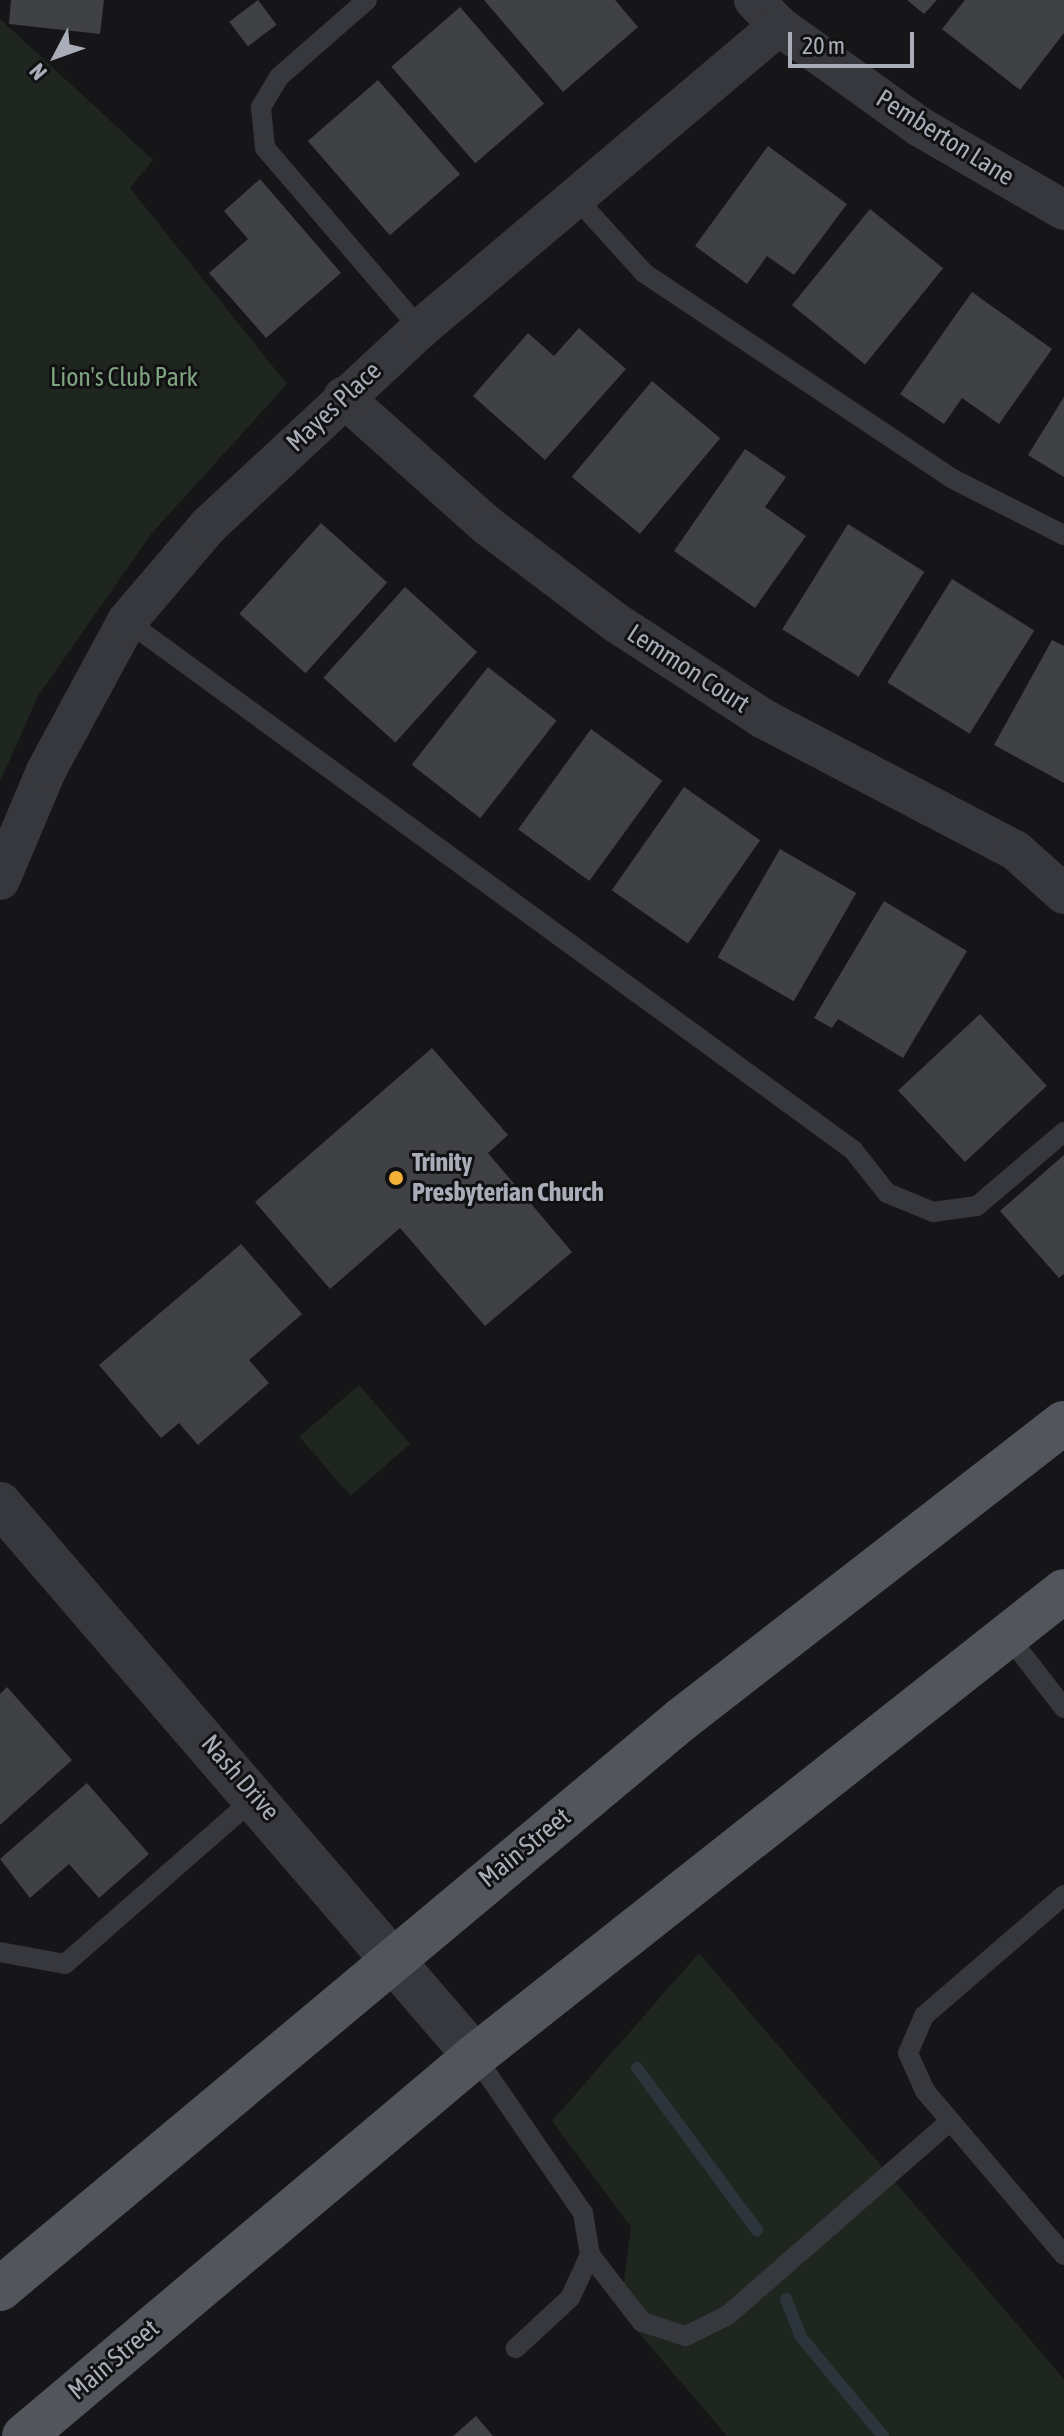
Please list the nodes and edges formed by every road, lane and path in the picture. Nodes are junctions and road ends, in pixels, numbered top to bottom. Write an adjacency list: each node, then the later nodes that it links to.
1 (366, 0): 5 (lane)
2 (767, 13): 3 (street, Mayes Place); 4 (street, Pemberton Lane)
3 (577, 199): 5 (street, Mayes Place); 7 (lane)
4 (1064, 210)
5 (420, 329): 6 (street, Mayes Place)
6 (343, 397): 8 (street, Mayes Place); 10 (street, Lemmon Court)
7 (1064, 535)
8 (127, 621): 9 (street, Mayes Place); 11 (lane)
9 (0, 880)
10 (1064, 894)
11 (1064, 1132)
12 (1064, 1423): 20 (main road, Main Street)
13 (0, 1504): 17 (street, Nash Drive)
14 (1064, 1591): 15 (main road, Main Street)
15 (1008, 1636): 16 (lane); 21 (main road, Main Street)
16 (1064, 1708)
17 (257, 1796): 19 (lane); 20 (street, Nash Drive)
18 (1064, 1895): 22 (lane)
19 (0, 1952)
20 (391, 1958): 21 (street, Nash Drive); 25 (main road, Main Street)
21 (475, 2056): 23 (lane); 27 (main road, Main Street)
22 (950, 2121): 23 (lane); 24 (lane)
23 (590, 2255): 26 (lane)
24 (1064, 2255)
25 (0, 2289)
26 (516, 2348)
27 (24, 2436)

